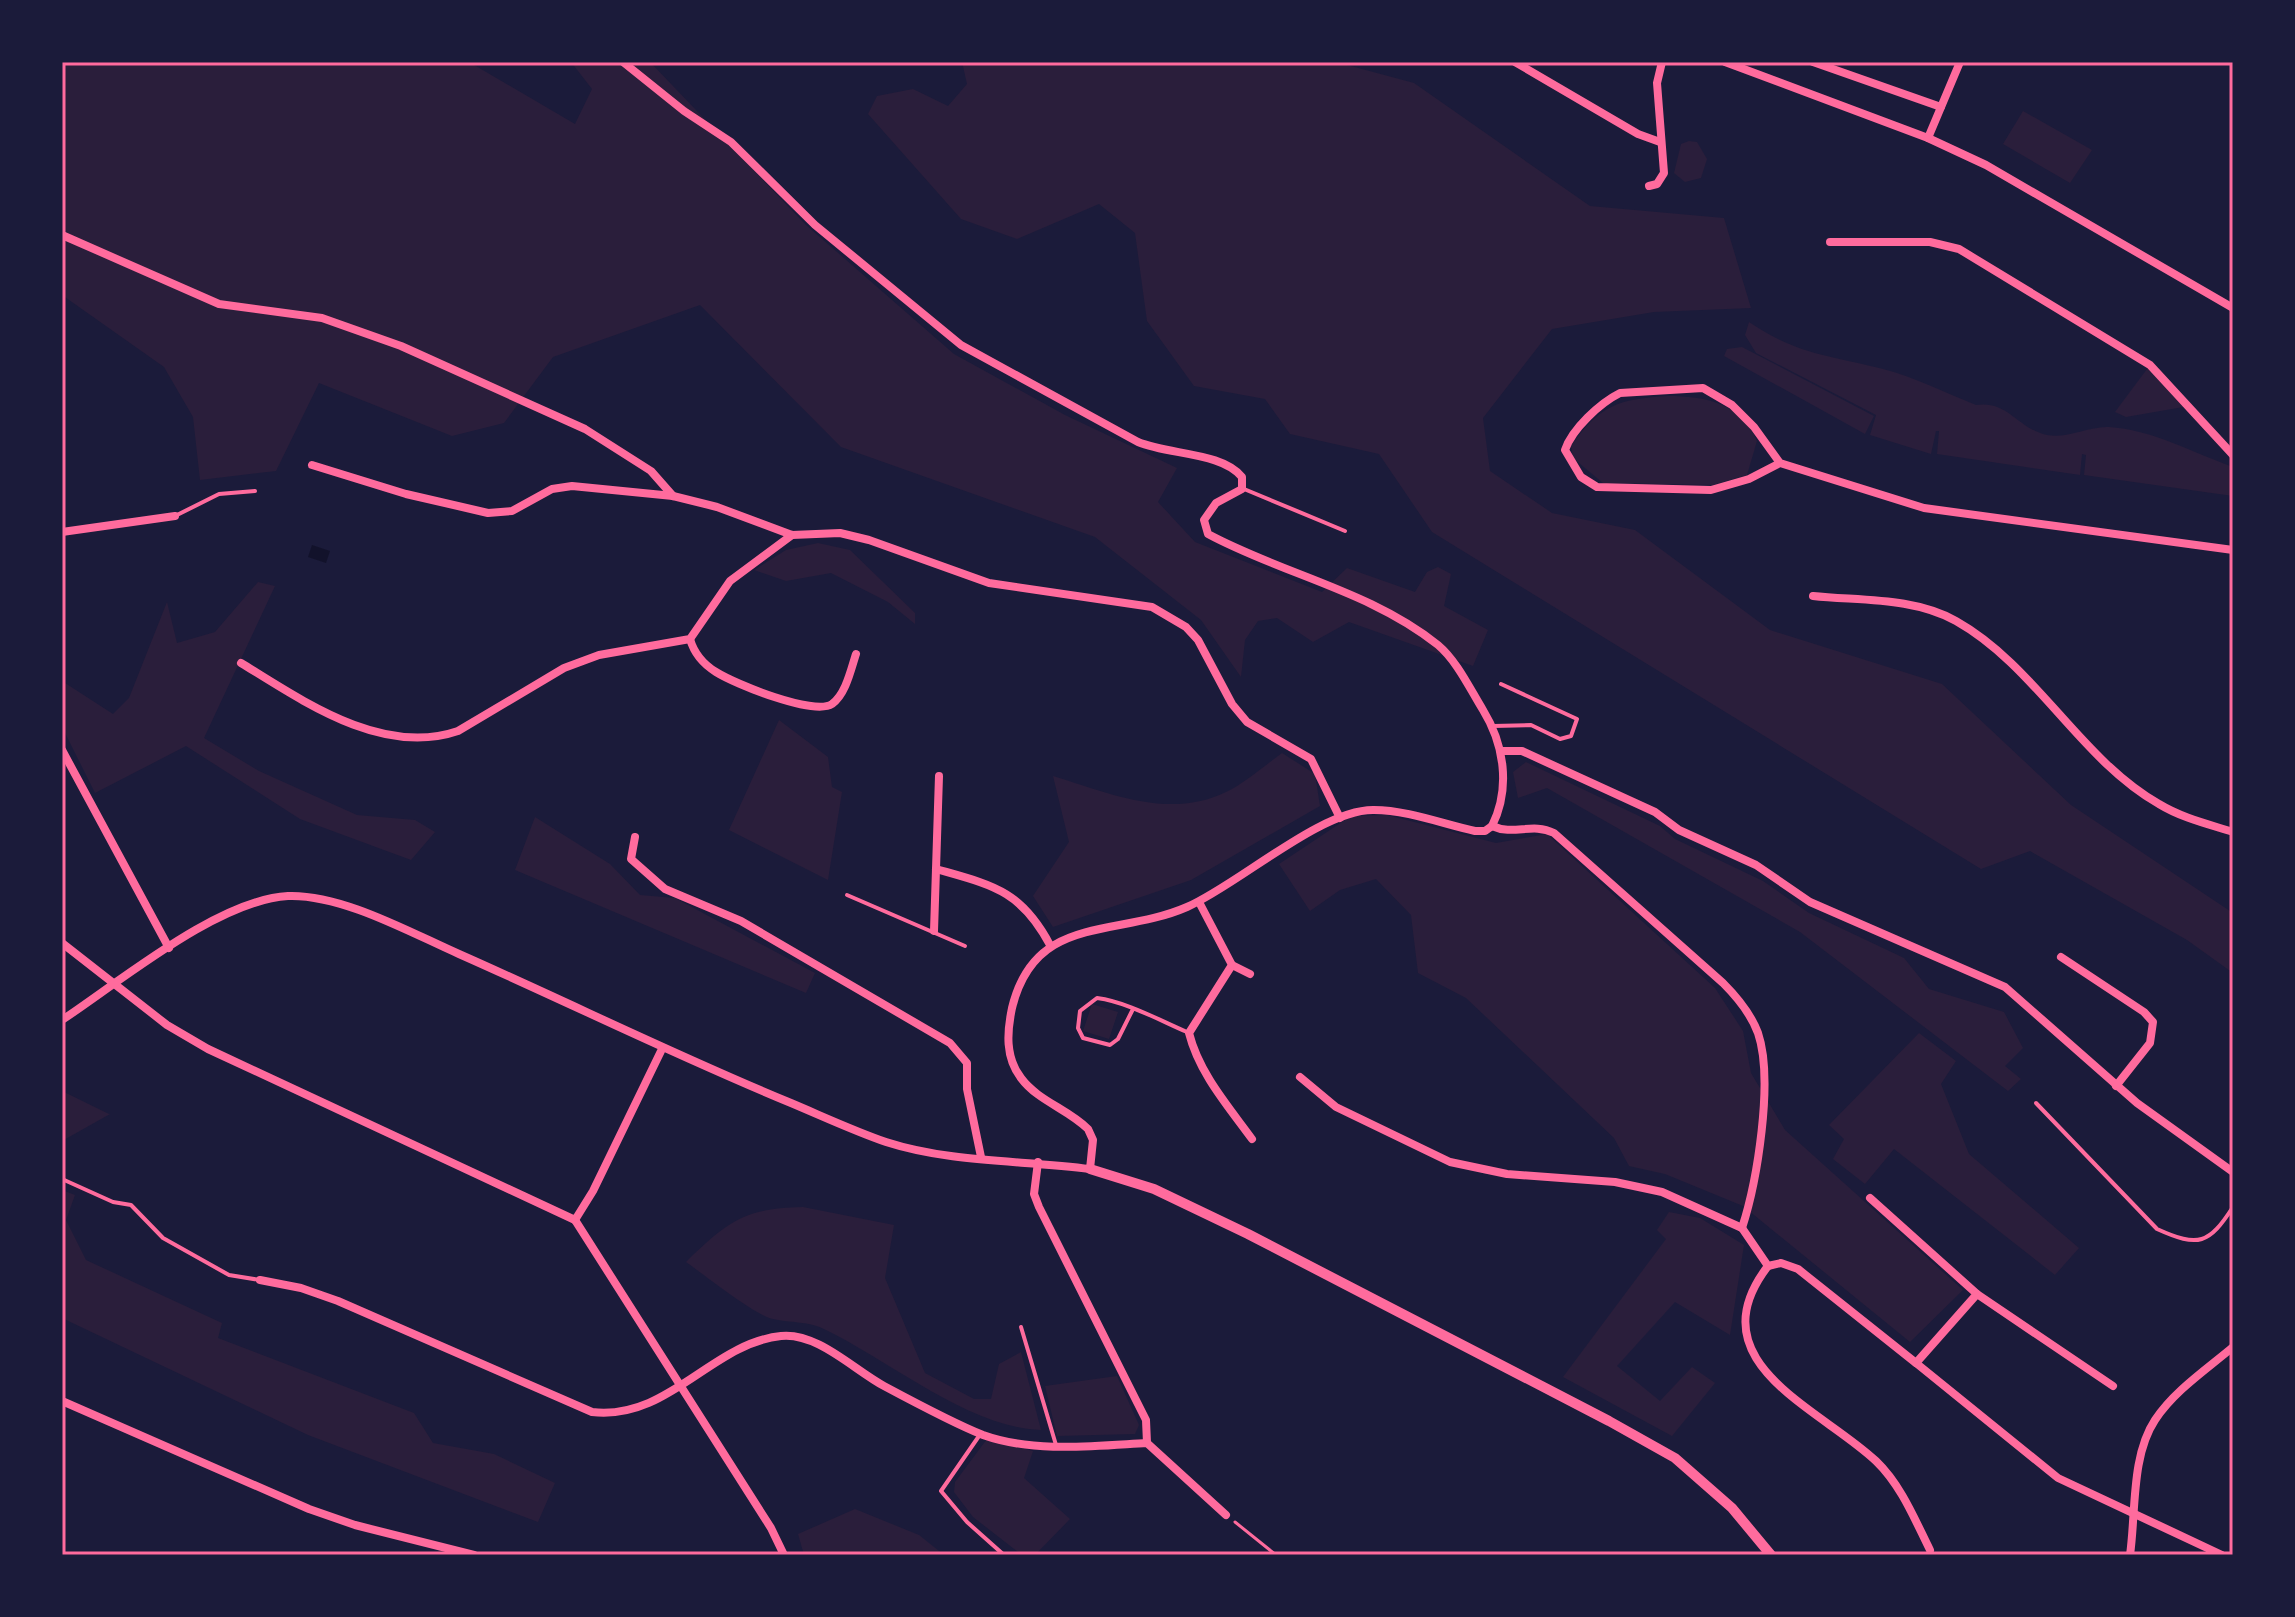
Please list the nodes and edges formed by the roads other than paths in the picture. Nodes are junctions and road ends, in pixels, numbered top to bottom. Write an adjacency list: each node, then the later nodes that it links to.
1 (623, 62): 17 (street)
2 (1515, 62): 9 (street)
3 (1662, 62): 9 (street)
4 (1725, 62): 8 (street)
5 (1813, 62): 7 (street)
6 (1960, 62): 7 (street)
7 (1941, 107): 8 (street)
8 (1928, 138): 13 (street)
9 (1660, 142): 10 (street)
10 (1649, 186)
11 (62, 235): 19 (street)
12 (1830, 242): 14 (street)
13 (2233, 308)
14 (2233, 455)
15 (1780, 463): 15 (street); 24 (street)
16 (312, 465): 19 (street)
17 (1242, 489): 21 (lane); 30 (street)
18 (255, 491): 20 (lane)
19 (673, 496): 23 (street)
20 (175, 516): 22 (street)
21 (1345, 531)
22 (62, 532)
23 (792, 535): 26 (street); 34 (street)
24 (2233, 550)
25 (1813, 596): 36 (street)
26 (690, 639): 27 (street); 28 (street)
27 (856, 654)
28 (241, 663)
29 (1501, 684): 30 (lane)
30 (1493, 726): 32 (street)
31 (62, 750): 45 (street)
32 (1501, 751): 35 (street); 55 (street)
33 (939, 776): 38 (street)
34 (1340, 818): 35 (street); 40 (street)
35 (1492, 826): 66 (street)
36 (2233, 832)
37 (635, 837): 58 (street)
38 (936, 869): 41 (street); 43 (street)
39 (847, 895): 41 (lane)
40 (1199, 902): 43 (street); 47 (street)
41 (934, 931): 44 (lane)
42 (62, 943): 49 (street)
43 (1050, 945): 60 (street)
44 (965, 946)
45 (169, 948): 49 (street); 53 (street)
46 (2061, 957): 55 (street)
47 (1232, 965): 48 (street); 52 (street)
48 (1250, 974)
49 (114, 985): 51 (street); 65 (street)
50 (1133, 1009): 50 (lane); 52 (lane)
51 (62, 1020)
52 (1189, 1033): 57 (street)
53 (662, 1049): 58 (street); 65 (street)
54 (1300, 1077): 66 (street)
55 (2116, 1086): 61 (street)
56 (2036, 1103): 64 (lane)
57 (1252, 1139)
58 (981, 1157): 59 (street)
59 (1038, 1162): 60 (street); 77 (street)
60 (1090, 1169): 85 (street)
61 (2233, 1172)
62 (62, 1179): 68 (lane)
63 (1870, 1198): 69 (street)
64 (2233, 1207)
65 (575, 1220): 74 (street)
66 (1742, 1228): 67 (street)
67 (1768, 1266): 72 (street); 81 (street)
68 (260, 1280): 74 (street)
69 (1977, 1294): 72 (street); 73 (street)
70 (1021, 1327): 78 (lane)
71 (2233, 1347): 79 (street)
72 (1916, 1363): 79 (street)
73 (2113, 1386)
74 (680, 1387): 76 (street); 83 (street)
75 (62, 1401): 82 (street)
76 (981, 1434): 78 (street); 84 (lane)
77 (1147, 1443): 78 (street); 80 (street)
78 (1056, 1445)
79 (2134, 1513): 86 (street); 87 (street)
80 (1226, 1515)
81 (1930, 1550)
82 (474, 1555)
83 (784, 1555)
84 (1004, 1555)
85 (1771, 1555)
86 (2130, 1555)
87 (2222, 1555)

